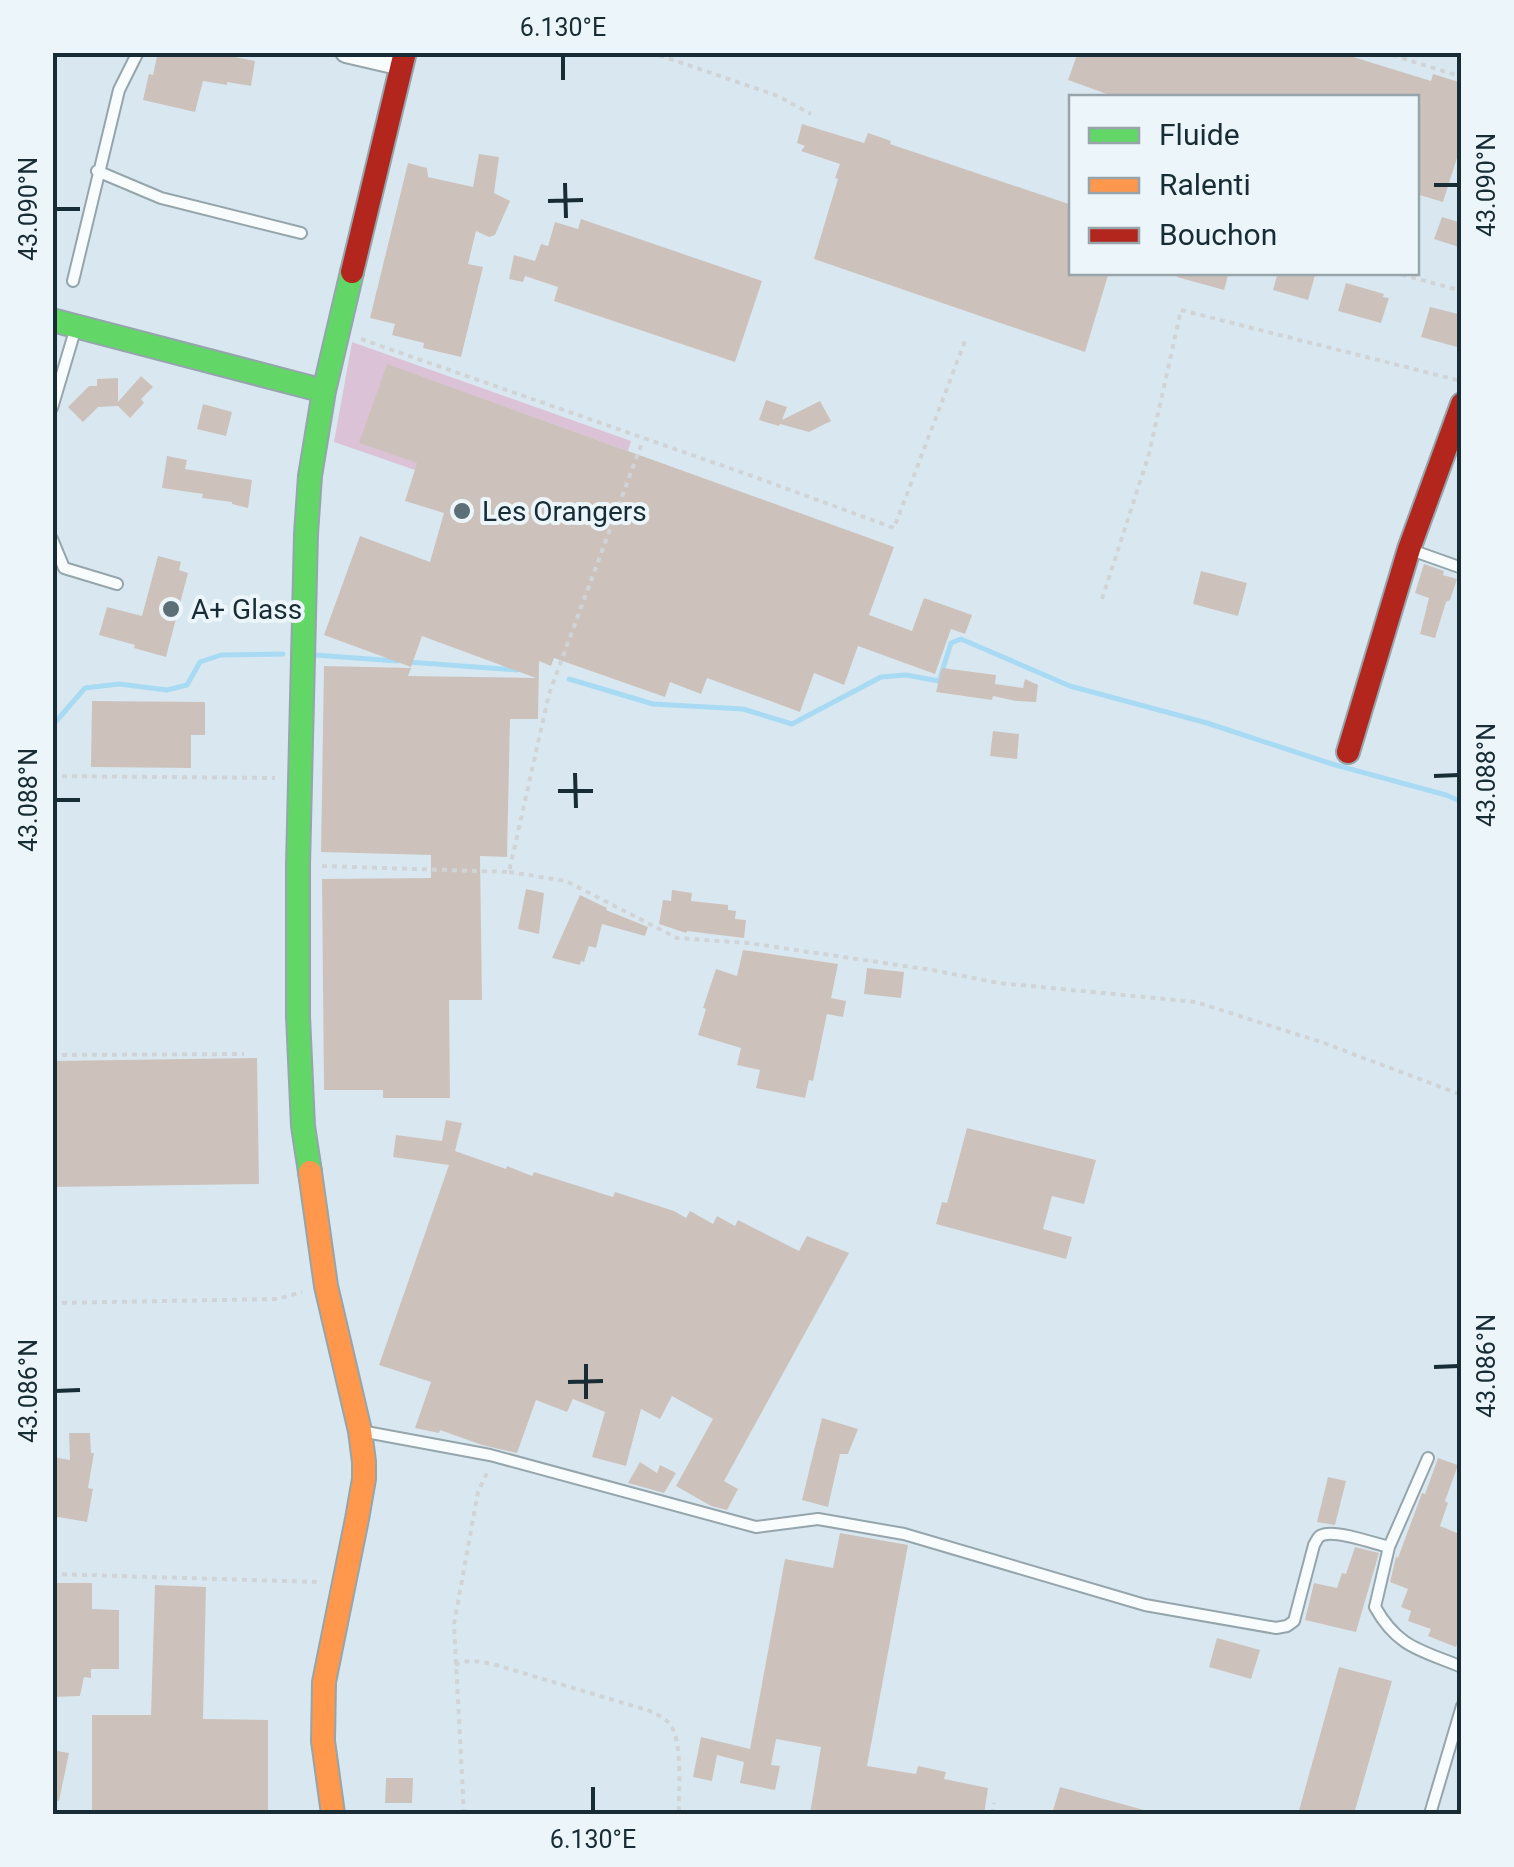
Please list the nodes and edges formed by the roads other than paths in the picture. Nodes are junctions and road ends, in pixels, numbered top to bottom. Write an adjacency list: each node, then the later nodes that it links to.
1 (138, 52): 4 (lane)
2 (346, 52): 3 (street)
3 (404, 59): 9 (main road)
4 (98, 170): 5 (lane); 6 (lane)
5 (301, 233)
6 (73, 281)
7 (52, 320): 8 (main road)
8 (76, 326): 9 (main road); 11 (lane)
9 (324, 392): 17 (main road)
10 (1462, 404): 13 (main road)
11 (52, 408)
12 (52, 539): 15 (lane)
13 (1409, 550): 14 (lane); 16 (main road)
14 (1462, 568)
15 (117, 584)
16 (1348, 752)
17 (360, 1431): 19 (lane); 22 (main road)
18 (1428, 1458): 19 (lane)
19 (1389, 1547): 20 (lane)
20 (1462, 1667)
21 (1462, 1706): 23 (lane)
22 (340, 1812)
23 (1430, 1814)

